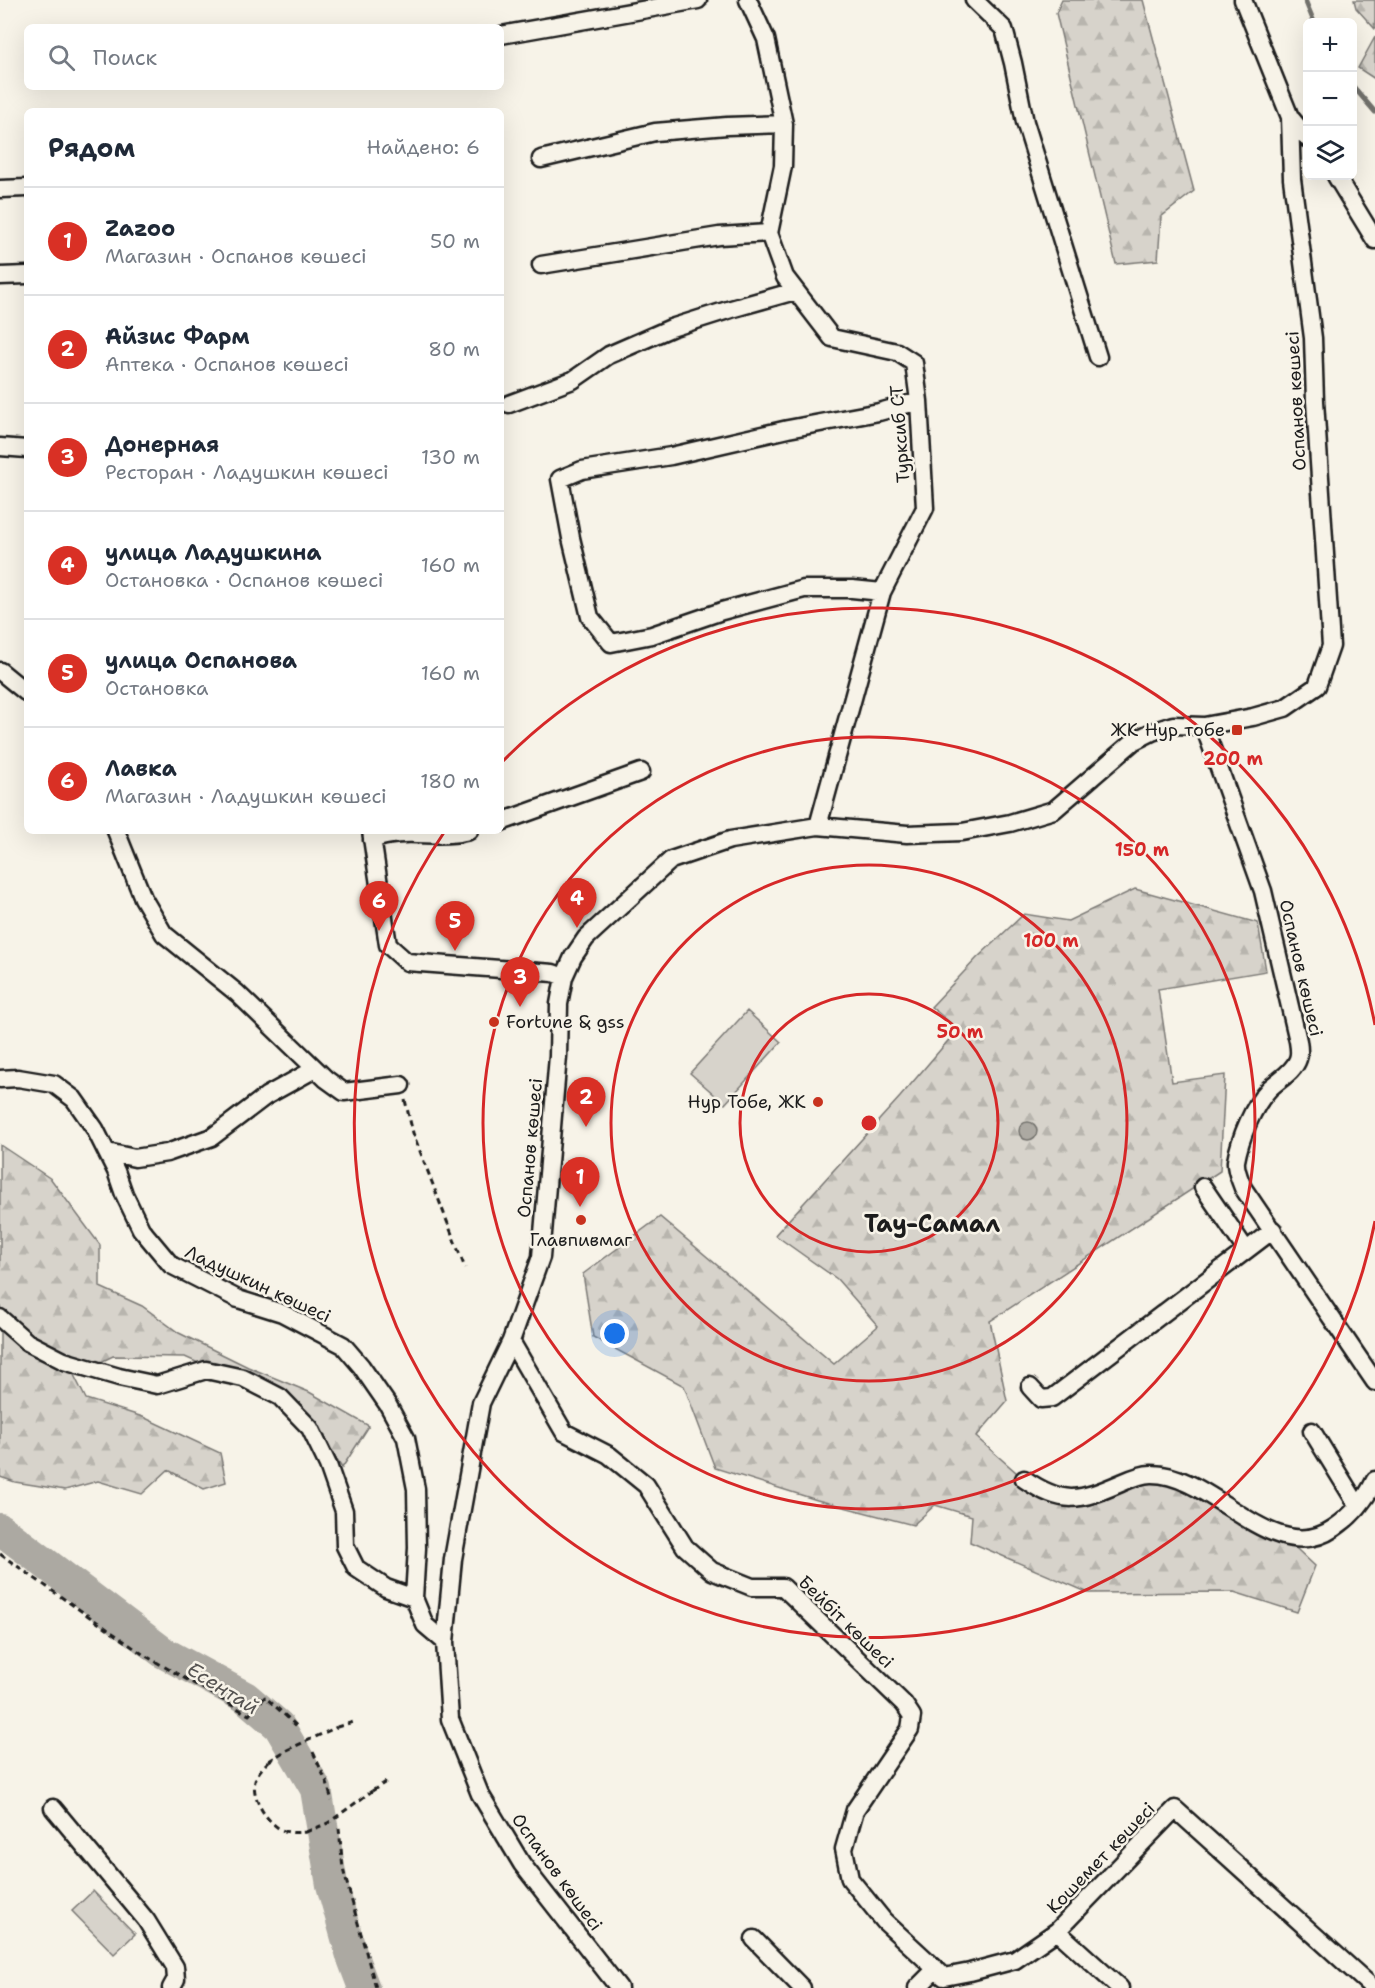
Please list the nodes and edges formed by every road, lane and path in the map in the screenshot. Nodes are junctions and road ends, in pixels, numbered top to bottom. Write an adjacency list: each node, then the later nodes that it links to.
1 (698, 0): 5 (street)
2 (748, 0): 7 (street)
3 (974, 0): 19 (street)
4 (1243, 0): 6 (street, Оспанов көшесі)
5 (504, 34)
6 (1290, 117): 8 (street); 27 (street, Оспанов көшесі)
7 (784, 123): 9 (street); 13 (street)
8 (1303, 134)
9 (541, 159)
10 (1338, 180): 14 (street)
11 (24, 188): 12 (street)
12 (0, 189)
13 (769, 233): 15 (street); 18 (street, Турксиб СТ)
14 (1375, 240)
15 (541, 265)
16 (24, 275): 17 (street)
17 (0, 276)
18 (795, 291): 20 (street, Турксиб СТ); 21 (street)
19 (1098, 357)
20 (919, 401): 24 (street, Турксиб СТ); 24 (street)
21 (509, 404)
22 (0, 447): 23 (street)
23 (24, 449)
24 (882, 592): 30 (street, Турксиб СТ)
25 (0, 671): 26 (street)
26 (24, 691)
27 (1204, 726): 30 (street, Оспанов көшесі); 41 (street, Оспанов көшесі)
28 (641, 772): 29 (street)
29 (504, 821)
30 (818, 826): 35 (street, Оспанов көшесі)
31 (117, 834): 36 (street)
32 (427, 834): 33 (street)
33 (446, 834)
34 (372, 836): 35 (street)
35 (564, 977): 45 (street, Оспанов көшесі)
36 (315, 1069): 38 (street); 39 (street)
37 (0, 1079): 39 (street, Ладушкин көшесі)
38 (401, 1085): 43 (path)
39 (107, 1152): 53 (street, Ладушкин көшесі)
40 (1203, 1188): 42 (street)
41 (1273, 1230): 42 (street); 46 (street, Оспанов көшесі)
42 (1246, 1250): 47 (street)
43 (465, 1268)
44 (0, 1318): 53 (street)
45 (511, 1341): 54 (street, Оспанов көшесі); 64 (street, Бейбіт көшесі)
46 (1375, 1382)
47 (1030, 1388)
48 (1312, 1431): 51 (street)
49 (1024, 1479): 51 (street)
50 (1375, 1480): 51 (street)
51 (1358, 1506)
52 (0, 1554): 56 (path)
53 (414, 1598): 54 (street, Ладушкин көшесі)
54 (445, 1642): 67 (street, Оспанов көшесі)
55 (352, 1722): 58 (path, bridge)
56 (299, 1728)
57 (313, 1752): 59 (path)
58 (386, 1782)
59 (332, 1801)
60 (53, 1808): 65 (street)
61 (339, 1827): 66 (path)
62 (1057, 1931): 64 (street, Кошемет көшесі); 70 (street); 71 (street, Кошемет көшесі)
63 (754, 1939): 68 (street)
64 (936, 1969): 69 (street)
65 (171, 1988)
66 (376, 1988)
67 (619, 1988)
68 (802, 1988)
69 (917, 1988)
70 (1120, 1988)
71 (1373, 1988)

